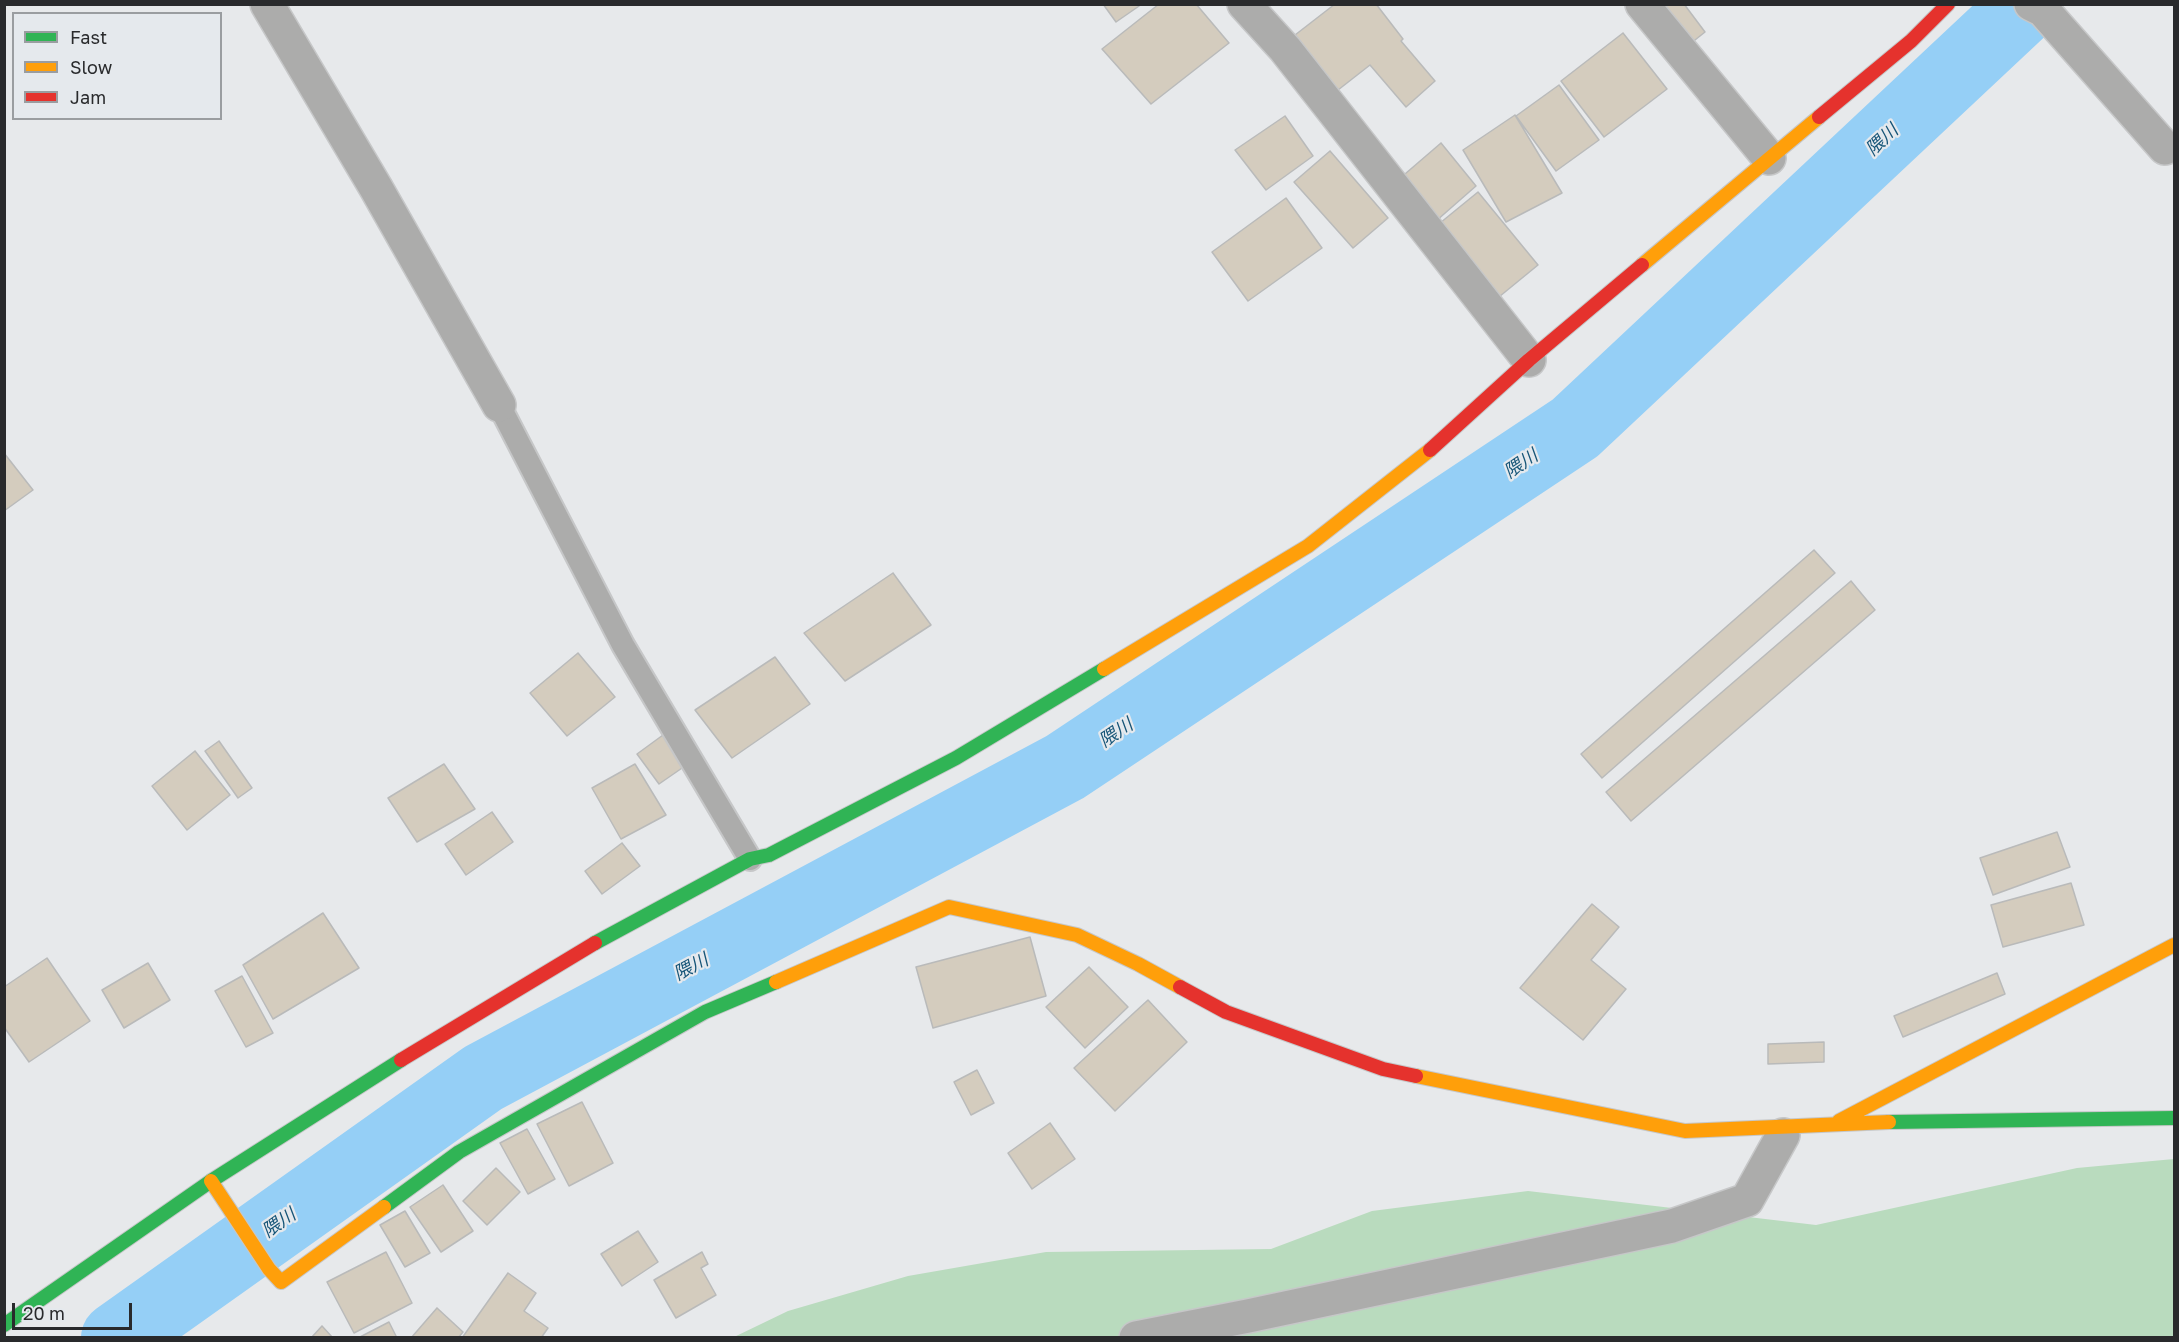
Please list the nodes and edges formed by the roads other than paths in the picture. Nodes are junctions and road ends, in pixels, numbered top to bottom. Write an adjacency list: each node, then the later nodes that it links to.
1 (267, 4): 9 (street)
2 (1244, 4): 8 (street)
3 (1642, 4): 7 (street)
4 (1948, 4): 7 (street)
5 (2037, 7): 6 (street)
6 (2165, 148)
7 (1769, 158): 8 (street)
8 (1529, 360): 10 (street)
9 (499, 405): 10 (lane)
10 (750, 859): 15 (street)
11 (2175, 945): 13 (street)
12 (2175, 1118): 13 (street)
13 (1834, 1124): 14 (street); 15 (street)
14 (1783, 1136): 17 (street)
15 (211, 1181): 16 (street)
16 (4, 1325)
17 (1136, 1338)

